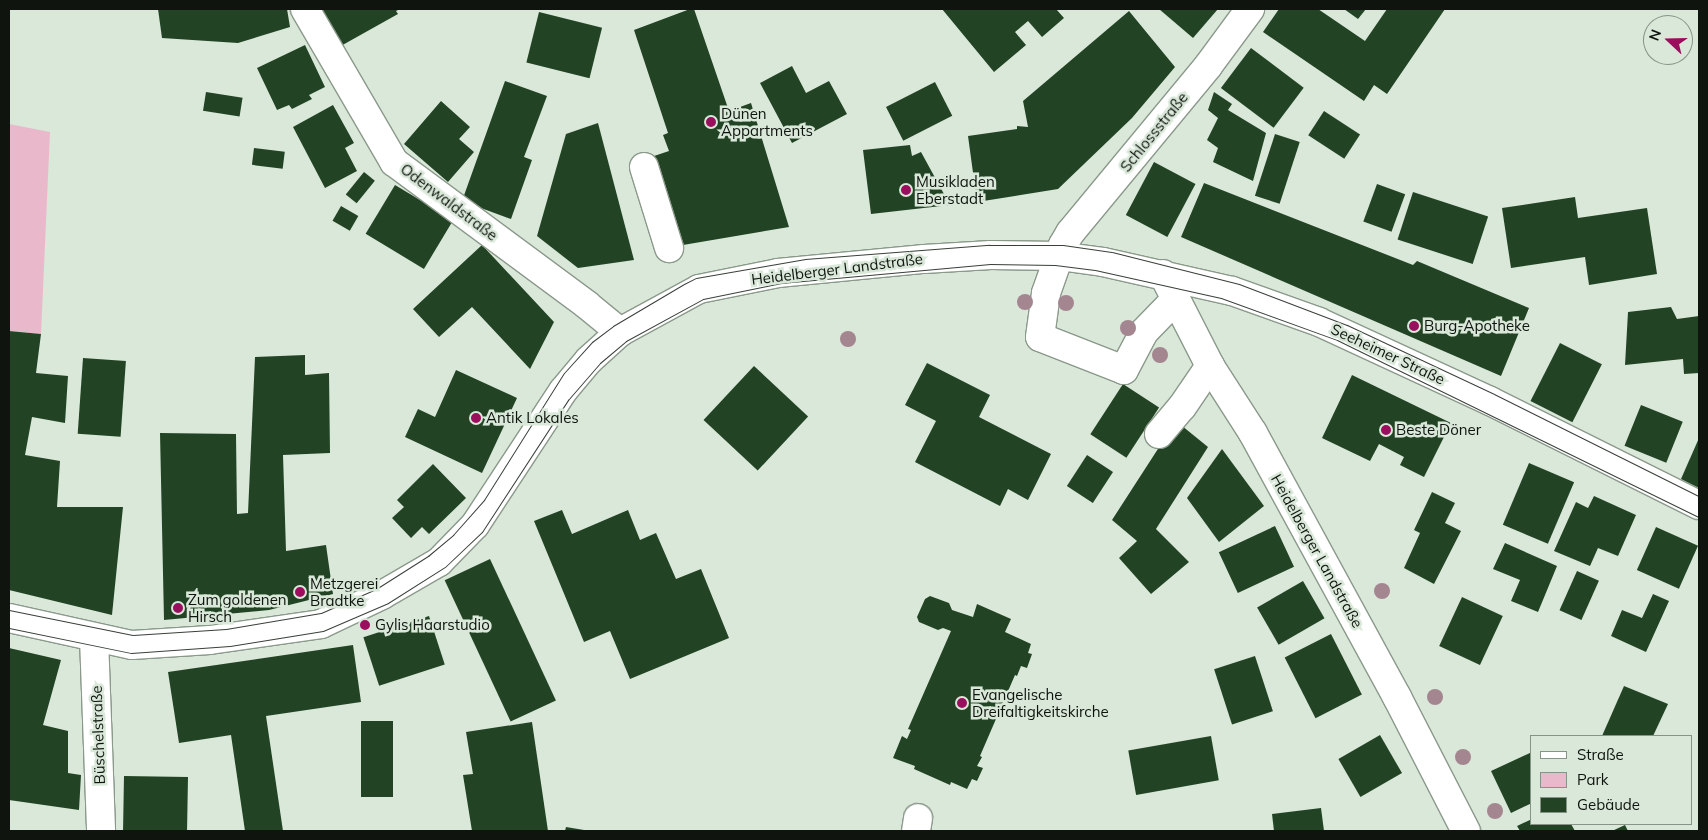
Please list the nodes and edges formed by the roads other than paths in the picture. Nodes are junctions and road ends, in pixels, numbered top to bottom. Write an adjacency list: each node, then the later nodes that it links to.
1 (305, 9): 8 (street, Odenwaldstraße)
2 (1250, 9): 5 (street, Schlossstraße)
3 (644, 167): 4 (street)
4 (669, 248)
5 (1059, 256): 6 (street, Seeheimer Straße); 7 (street, Schlossstraße); 8 (street, Heidelberger Landstraße)
6 (1163, 274): 7 (street, Heidelberger Landstraße); 11 (street, Seeheimer Straße)
7 (1175, 300): 9 (street, Heidelberger Landstraße)
8 (620, 332): 13 (street, Heidelberger Landstraße)
9 (1210, 366): 10 (street); 15 (street, Heidelberger Landstraße)
10 (1160, 434)
11 (1699, 505)
12 (9, 618): 13 (street, Heidelberger Landstraße)
13 (94, 638): 14 (street, Büschelstraße)
14 (101, 831)
15 (1466, 831)

